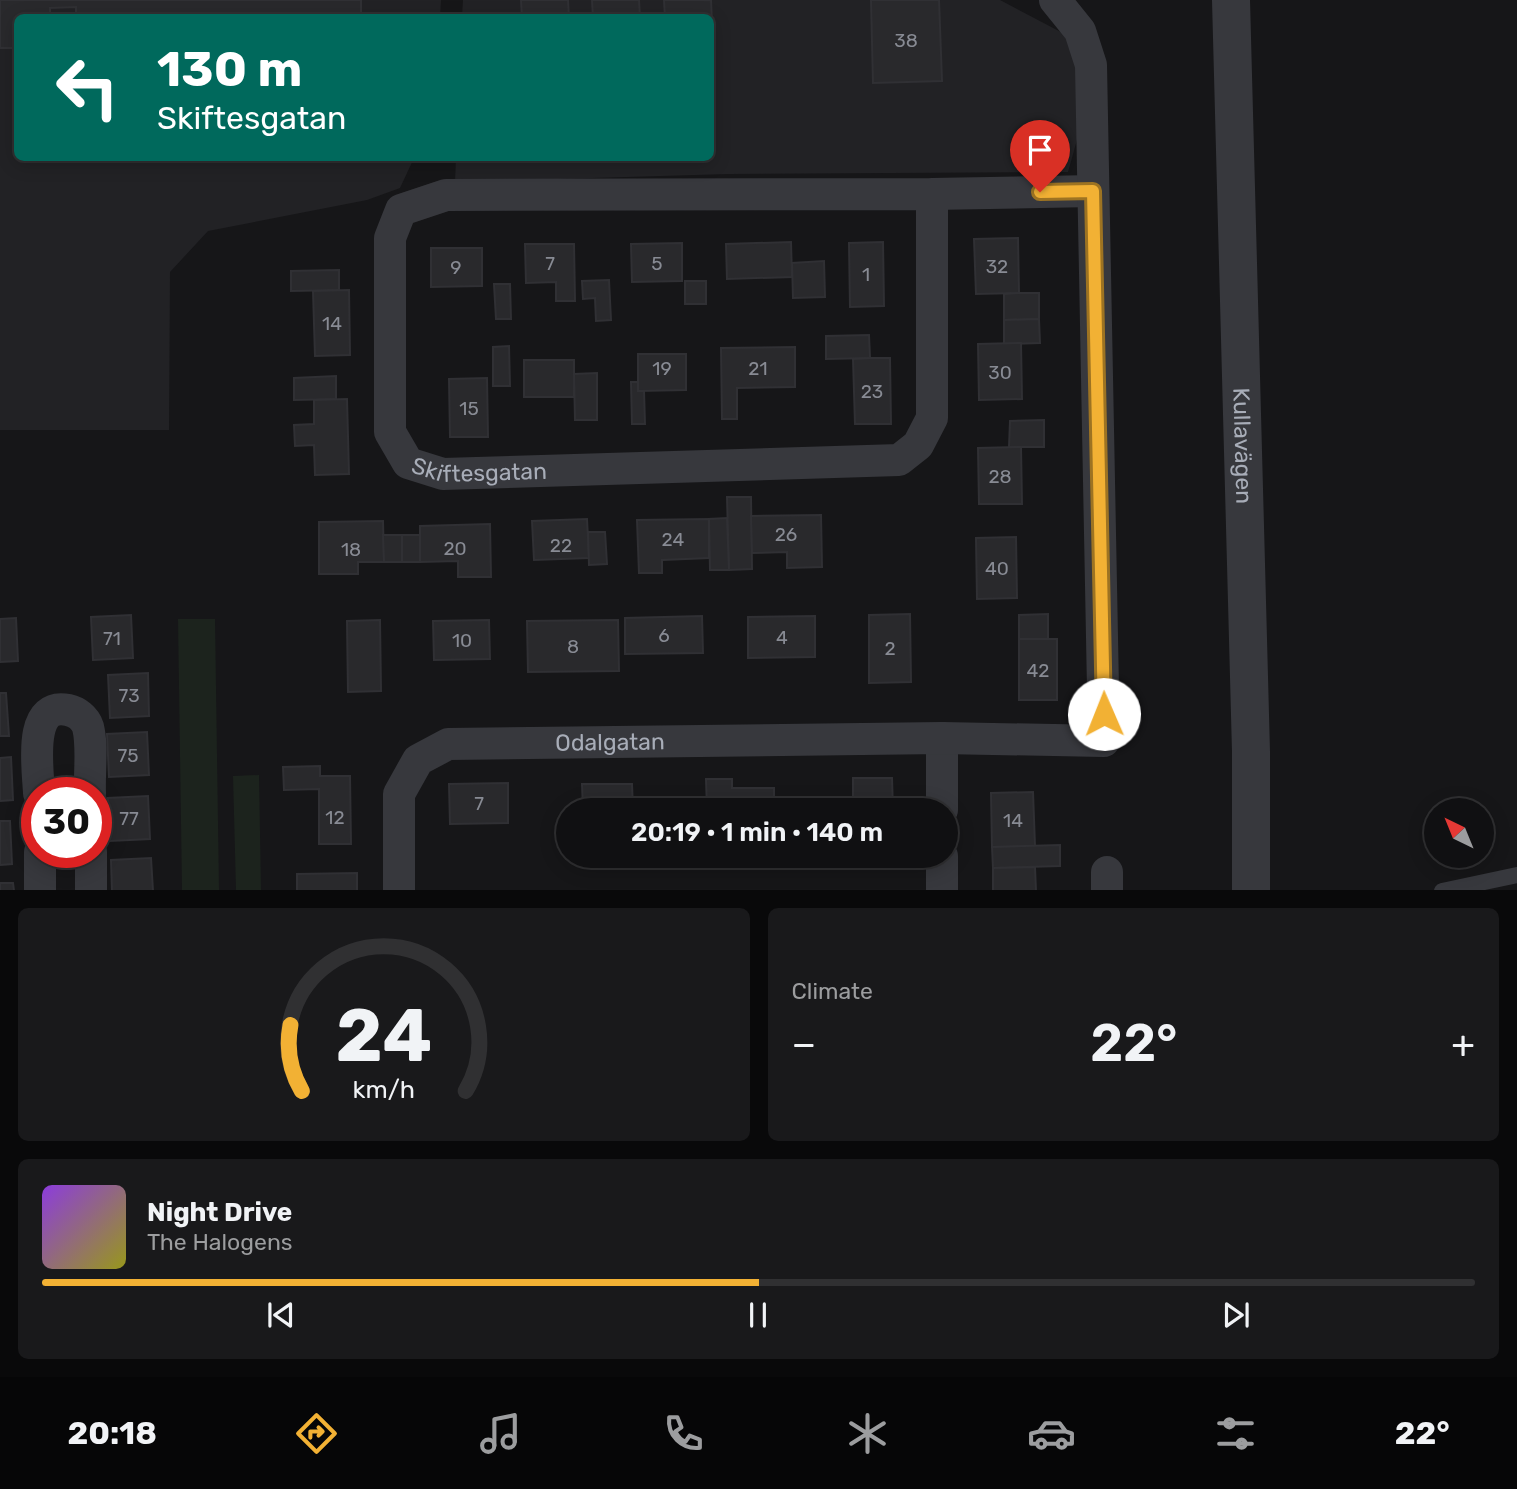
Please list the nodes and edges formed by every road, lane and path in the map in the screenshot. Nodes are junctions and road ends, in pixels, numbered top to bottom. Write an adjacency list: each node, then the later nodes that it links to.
1 (1055, 0): 3 (street)
2 (1231, 0): 17 (street, Kullavägen)
3 (1093, 191): 4 (street, Skiftesgatan); 5 (street, Odalgatan)
4 (932, 194): 4 (street, Skiftesgatan)
5 (942, 738): 8 (street); 15 (street, Odalgatan)
6 (39, 777): 7 (street)
7 (90, 777)
8 (942, 798)
9 (40, 868): 13 (street)
10 (91, 868): 14 (street)
11 (942, 868): 16 (street)
12 (1517, 875): 18 (lane)
13 (40, 890)
14 (91, 890)
15 (399, 890)
16 (942, 890)
17 (1251, 890)
18 (1447, 890)

